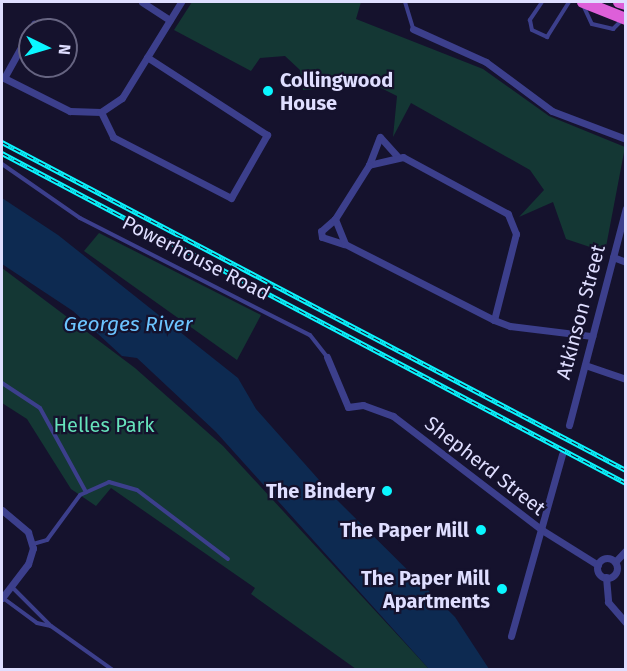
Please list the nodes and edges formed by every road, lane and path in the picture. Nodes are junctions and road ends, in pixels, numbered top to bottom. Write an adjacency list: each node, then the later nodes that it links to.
1 (142, 2): 10 (street)
2 (180, 2): 10 (street)
3 (405, 2): 11 (lane)
4 (542, 2): 5 (lane)
5 (569, 2)
6 (583, 2): 9 (highway)
7 (620, 2): 8 (highway)
8 (626, 4)
9 (625, 19)
10 (170, 20): 13 (street)
11 (412, 29): 16 (street)
12 (18, 51): 14 (street)
13 (147, 57): 15 (street); 15 (street)
14 (3, 77): 15 (street)
15 (101, 112)
16 (626, 139)
17 (397, 156): 19 (street); 19 (street); 25 (street)
18 (2, 164): 27 (lane, Powerhouse Road)
19 (369, 165): 21 (street)
20 (626, 208): 23 (street, Atkinson Street)
21 (335, 219): 22 (street); 22 (street)
22 (345, 244): 25 (street)
23 (613, 257): 24 (street); 26 (street, Atkinson Street)
24 (626, 262)
25 (494, 320): 26 (street)
26 (592, 336): 28 (street, Atkinson Street)
27 (327, 357): 31 (street, Powerhouse Road)
28 (585, 364): 29 (street); 32 (street, Atkinson Street)
29 (626, 380)
30 (2, 383): 34 (lane)
31 (348, 406): 36 (street, Shepherd Street)
32 (569, 425)
33 (562, 454): 36 (street)
34 (87, 492): 37 (lane); 39 (lane)
35 (2, 510): 37 (street)
36 (542, 530): 41 (street, Shepherd Street); 47 (street)
37 (33, 544): 43 (street)
38 (626, 550): 40 (street)
39 (228, 559)
40 (615, 562): 41 (street); 42 (street)
41 (598, 565): 42 (street)
42 (606, 578): 45 (street)
43 (10, 586): 44 (street); 46 (lane)
44 (2, 598): 46 (lane)
45 (626, 623)
46 (51, 626): 48 (lane)
47 (511, 636)
48 (113, 669)

